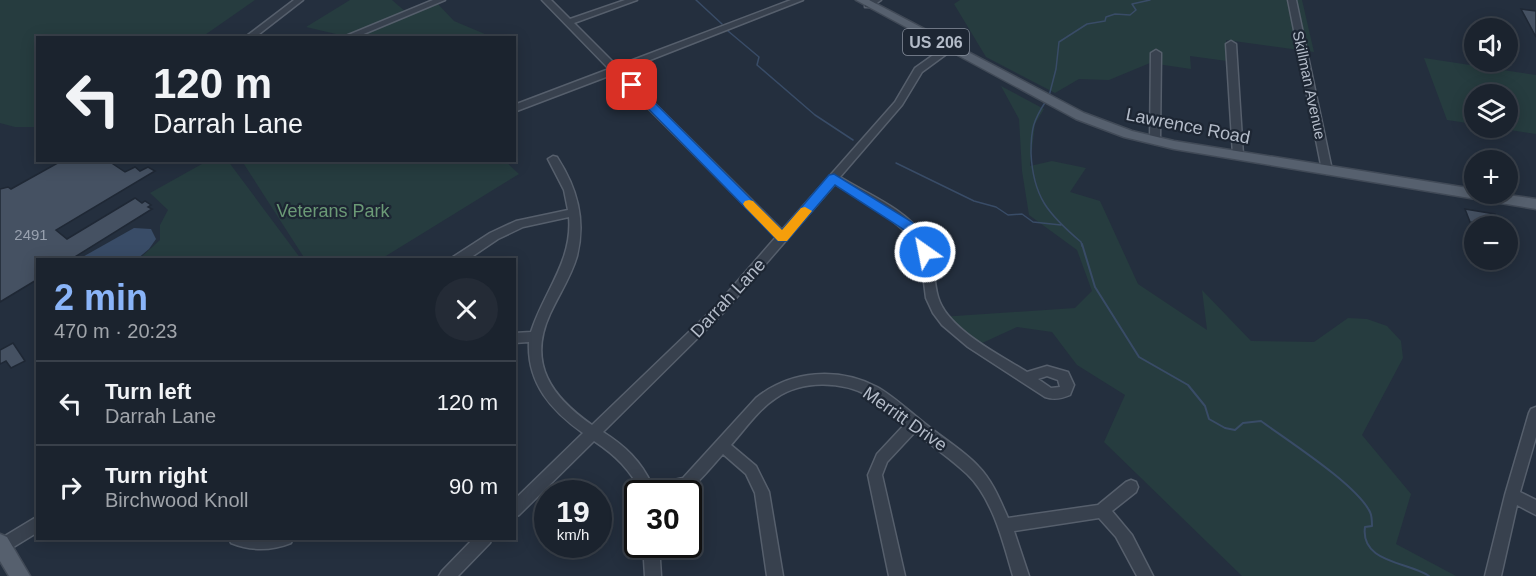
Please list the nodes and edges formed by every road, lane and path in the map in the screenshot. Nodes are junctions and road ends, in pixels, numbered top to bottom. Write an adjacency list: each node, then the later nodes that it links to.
1 (299, 0): 9 (street)
2 (441, 0): 10 (street)
3 (546, 0): 8 (street)
4 (633, 0): 8 (street)
5 (799, 0): 14 (street)
6 (1292, 0): 19 (street, Skillman Avenue)
7 (868, 2): 12 (main road, Lawrence Road / US 206)
8 (569, 22): 14 (street)
9 (251, 36)
10 (350, 36)
11 (1231, 44): 17 (street)
12 (950, 48): 16 (main road, Lawrence Road / US 206); 20 (street, Darrah Lane)
13 (1156, 53): 16 (street)
14 (615, 69): 15 (street); 23 (street)
15 (516, 108)
16 (1155, 141): 17 (main road, Lawrence Road / US 206)
17 (1238, 155): 19 (main road, Lawrence Road / US 206)
18 (553, 159): 22 (street)
19 (1327, 170): 21 (main road, Lawrence Road / US 206)
20 (834, 178): 23 (street, Darrah Lane); 27 (street)
21 (1536, 204)
22 (575, 212): 24 (street); 25 (street)
23 (783, 238): 30 (street, Darrah Lane)
24 (460, 258)
25 (536, 337): 26 (street); 30 (street)
26 (516, 338)
27 (1026, 378)
28 (1536, 413): 35 (street)
29 (915, 423): 31 (street, Merritt Drive); 40 (street, Merritt Drive); 50 (street)
30 (592, 434): 32 (street); 36 (street, Darrah Lane)
31 (722, 445): 33 (street, Merritt Drive); 49 (street)
32 (642, 480)
33 (691, 480)
34 (1131, 487): 38 (street)
35 (1512, 495): 37 (street); 53 (street)
36 (516, 508)
37 (1536, 508)
38 (1101, 511): 40 (street); 52 (street)
39 (36, 524): 44 (street)
40 (1005, 525): 51 (street, Merritt Drive)
41 (244, 540): 42 (street)
42 (274, 540)
43 (483, 540): 47 (street)
44 (1, 545): 46 (main road)
45 (652, 558): 48 (street)
46 (20, 576)
47 (447, 576)
48 (653, 576)
49 (775, 576)
50 (897, 576)
51 (1021, 576)
52 (1145, 576)
53 (1493, 576)

